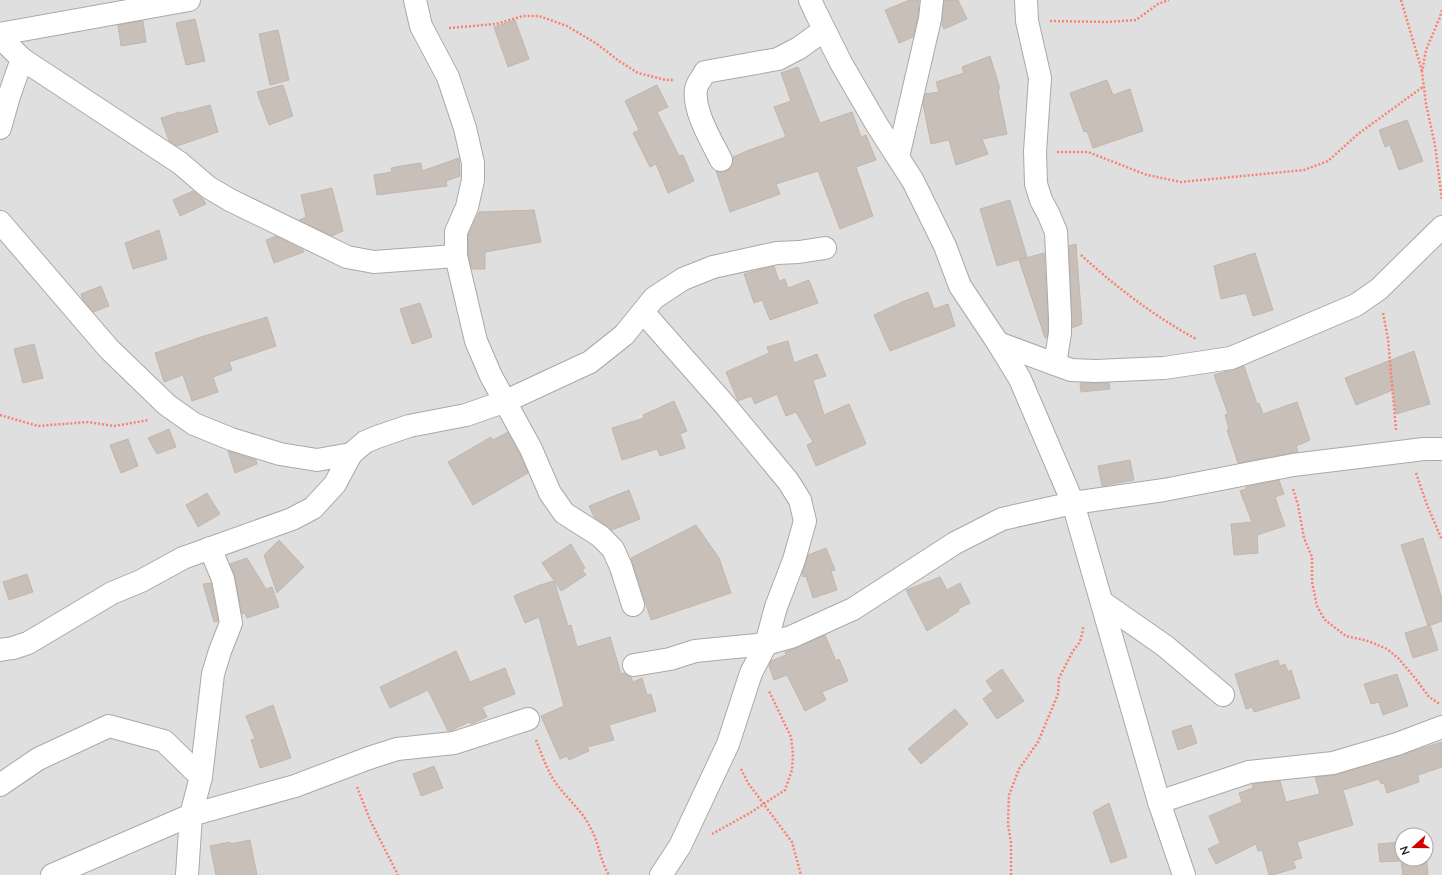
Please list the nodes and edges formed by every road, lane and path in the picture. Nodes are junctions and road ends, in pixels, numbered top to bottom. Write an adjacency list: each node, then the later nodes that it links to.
1 (189, 0): 10 (street)
2 (415, 0): 9 (street)
3 (932, 0): 17 (street)
4 (1169, 0): 6 (path)
5 (1401, 0): 12 (path)
6 (1027, 10): 16 (street)
7 (1442, 10): 12 (path)
8 (820, 11): 13 (street); 17 (street)
9 (421, 26): 13 (path); 24 (street)
10 (0, 35): 11 (street)
11 (22, 59): 15 (street); 24 (street)
12 (1422, 72): 14 (path)
13 (702, 78): 18 (street)
14 (1424, 86): 16 (path); 19 (path)
15 (0, 128)
16 (1035, 152): 22 (street)
17 (898, 157): 28 (street)
18 (721, 160)
19 (1442, 200)
20 (0, 222): 32 (street)
21 (1442, 228): 25 (street)
22 (1056, 232): 27 (path); 29 (street)
23 (825, 248): 26 (street)
24 (456, 256): 30 (street)
25 (1379, 289): 29 (street); 34 (path)
26 (643, 312): 30 (street); 44 (street)
27 (1200, 342)
28 (998, 343): 29 (street); 37 (street)
29 (1055, 364)
30 (506, 401): 35 (street); 41 (street)
31 (0, 415): 32 (path)
32 (182, 415): 35 (street)
33 (1442, 449): 34 (street)
34 (1404, 452): 36 (street); 38 (path)
35 (351, 454): 39 (street)
36 (1293, 465): 37 (street); 47 (path)
37 (1074, 502): 40 (street); 44 (street)
38 (1442, 540)
39 (210, 548): 43 (street); 52 (street)
40 (1102, 602): 46 (street); 54 (street)
41 (633, 605)
42 (1082, 623): 64 (path)
43 (0, 650)
44 (761, 653): 45 (street); 50 (street); 55 (path)
45 (634, 665)
46 (1223, 695)
47 (1442, 705)
48 (528, 719): 51 (street); 61 (path)
49 (1442, 727): 54 (street)
50 (728, 744): 55 (path); 57 (street)
51 (348, 766): 56 (street); 60 (path)
52 (201, 777): 53 (street); 56 (street)
53 (0, 785)
54 (1159, 802): 65 (street)
55 (762, 804): 57 (path); 63 (path)
56 (191, 815): 58 (street); 59 (street)
57 (680, 846): 62 (street)
58 (52, 875)
59 (187, 875)
60 (398, 875)
61 (609, 875)
62 (661, 875)
63 (801, 875)
64 (1011, 875)
65 (1184, 875)

